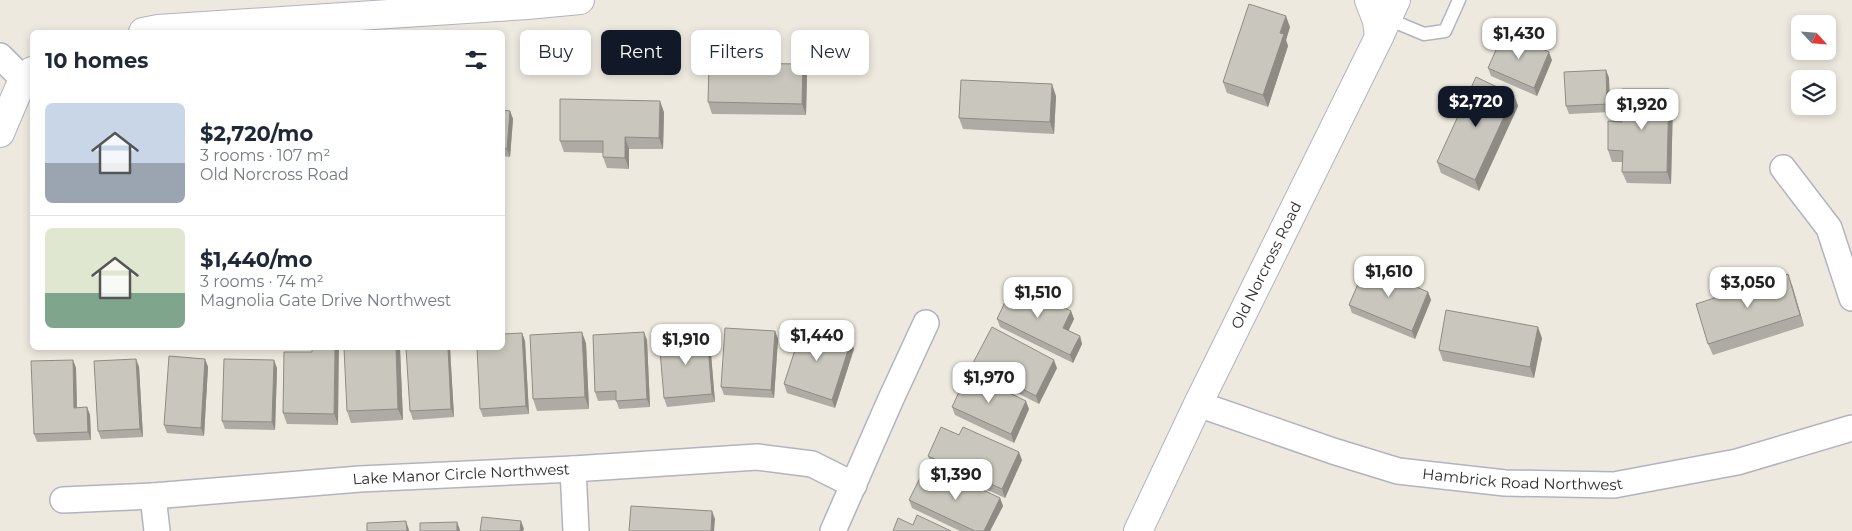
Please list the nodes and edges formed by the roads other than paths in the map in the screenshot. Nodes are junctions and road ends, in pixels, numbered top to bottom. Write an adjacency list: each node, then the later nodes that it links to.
1 (580, 0): 5 (street)
2 (1369, 0): 4 (street)
3 (1459, 0): 4 (lane)
4 (1388, 19): 12 (street, Old Norcross Road)
5 (158, 30)
6 (0, 56): 7 (street)
7 (28, 75): 8 (street)
8 (0, 133)
9 (1783, 168): 10 (street)
10 (1852, 298)
11 (926, 323): 15 (street)
12 (1198, 404): 13 (street, Hambrick Road Northwest); 21 (street, Old Norcross Road)
13 (1852, 428)
14 (573, 469): 15 (street, Lake Manor Circle Northwest); 16 (street, Lake Manor Circle Northwest); 19 (street)
15 (854, 485): 20 (street)
16 (153, 496): 17 (street, Lake Manor Circle Northwest); 18 (street)
17 (63, 500)
18 (157, 531)
19 (576, 531)
20 (833, 531)
21 (1138, 531)

